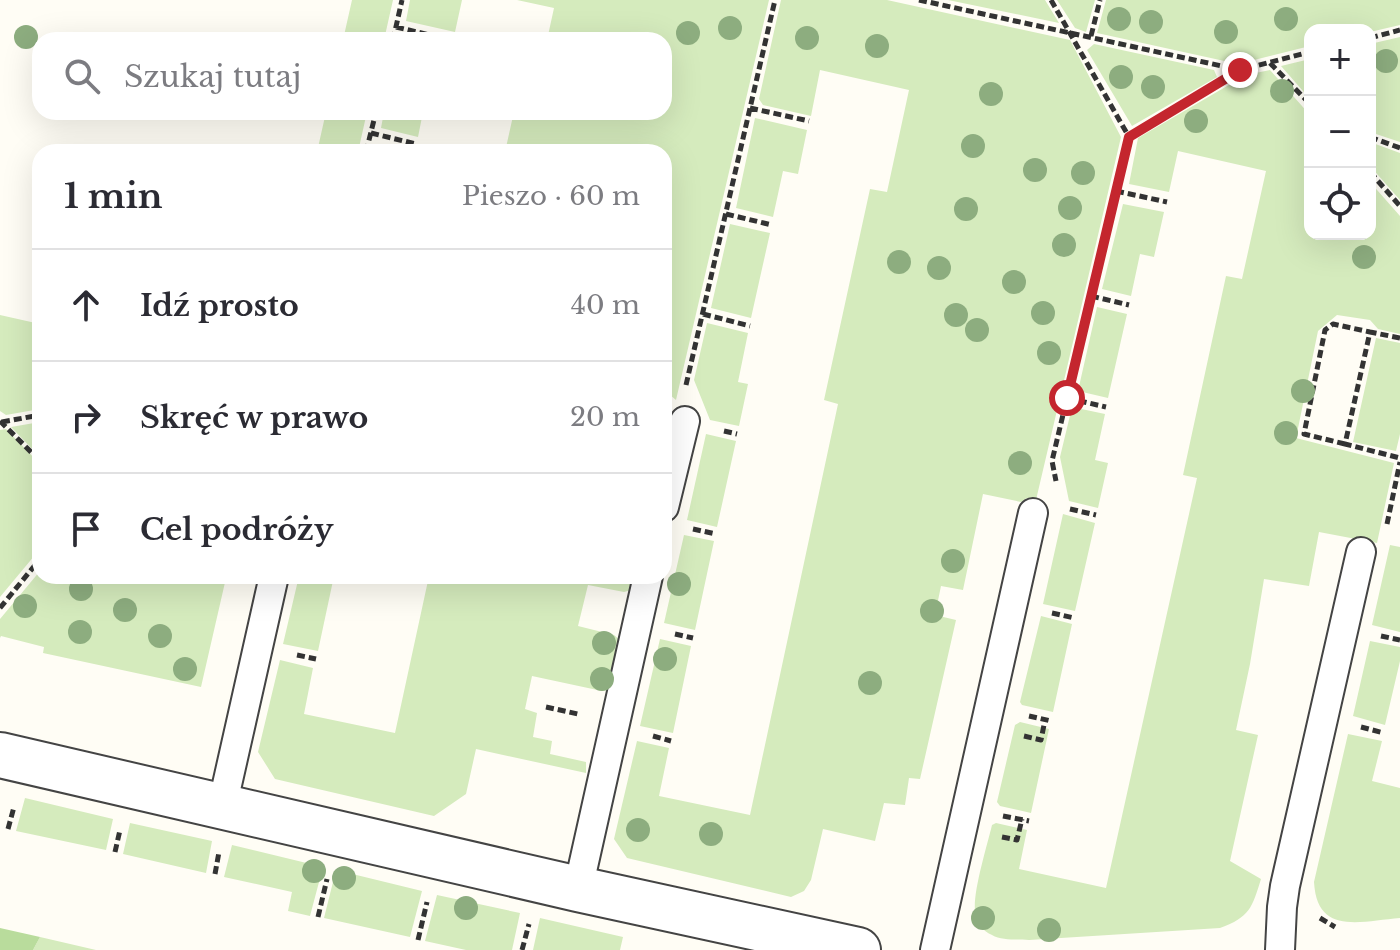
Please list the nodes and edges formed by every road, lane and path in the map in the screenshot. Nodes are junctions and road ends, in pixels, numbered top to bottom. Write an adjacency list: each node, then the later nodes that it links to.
1 (402, 0): 6 (path)
2 (775, 0): 17 (path)
3 (919, 0): 10 (path)
4 (1051, 0): 10 (path)
5 (1100, 0): 11 (path)
6 (396, 27): 8 (path); 9 (path)
7 (1400, 30): 12 (path)
8 (395, 32)
9 (417, 32)
10 (1071, 32): 11 (path); 21 (path)
11 (1091, 36): 15 (path)
12 (1376, 36)
13 (1304, 54): 14 (path)
14 (1270, 62): 15 (path); 16 (path)
15 (1240, 70): 21 (path)
16 (1304, 98)
17 (750, 108): 19 (path); 30 (path)
18 (374, 120): 20 (path)
19 (809, 121)
20 (371, 133): 23 (path); 24 (path)
21 (1129, 137): 27 (path)
22 (1376, 139): 25 (path)
23 (368, 144)
24 (416, 144)
25 (1400, 148)
26 (1376, 179): 29 (path)
27 (1116, 191): 28 (path); 32 (path)
28 (1167, 202)
29 (1400, 206)
30 (726, 214): 31 (path); 34 (path)
31 (772, 225)
32 (1091, 296): 33 (path); 38 (path)
33 (1129, 305)
34 (703, 314): 35 (path); 41 (path)
35 (750, 326)
36 (1370, 332): 37 (path); 43 (path); 43 (path)
37 (1400, 338)
38 (1067, 398): 39 (path); 47 (path)
39 (1106, 407)
40 (32, 416): 42 (path)
41 (685, 421): 46 (lane)
42 (1, 422): 44 (path)
43 (1345, 444): 45 (path)
44 (32, 453)
45 (1400, 460): 49 (path)
46 (672, 474)
47 (1045, 510): 48 (path); 68 (lane)
48 (1096, 515)
49 (1361, 552): 69 (lane)
50 (32, 569): 53 (path)
51 (272, 584): 57 (lane)
52 (646, 584): 63 (lane)
53 (0, 608)
54 (1045, 720): 55 (path)
55 (1024, 736)
56 (0, 755): 57 (street)
57 (222, 807): 63 (street)
58 (1000, 815): 59 (path)
59 (1022, 819): 60 (path); 61 (path)
60 (1029, 821)
61 (1002, 837)
62 (328, 875): 65 (path)
63 (578, 889): 67 (street)
64 (428, 898): 66 (path)
65 (318, 917)
66 (418, 940)
67 (858, 950)
68 (935, 950)
69 (1280, 950)

